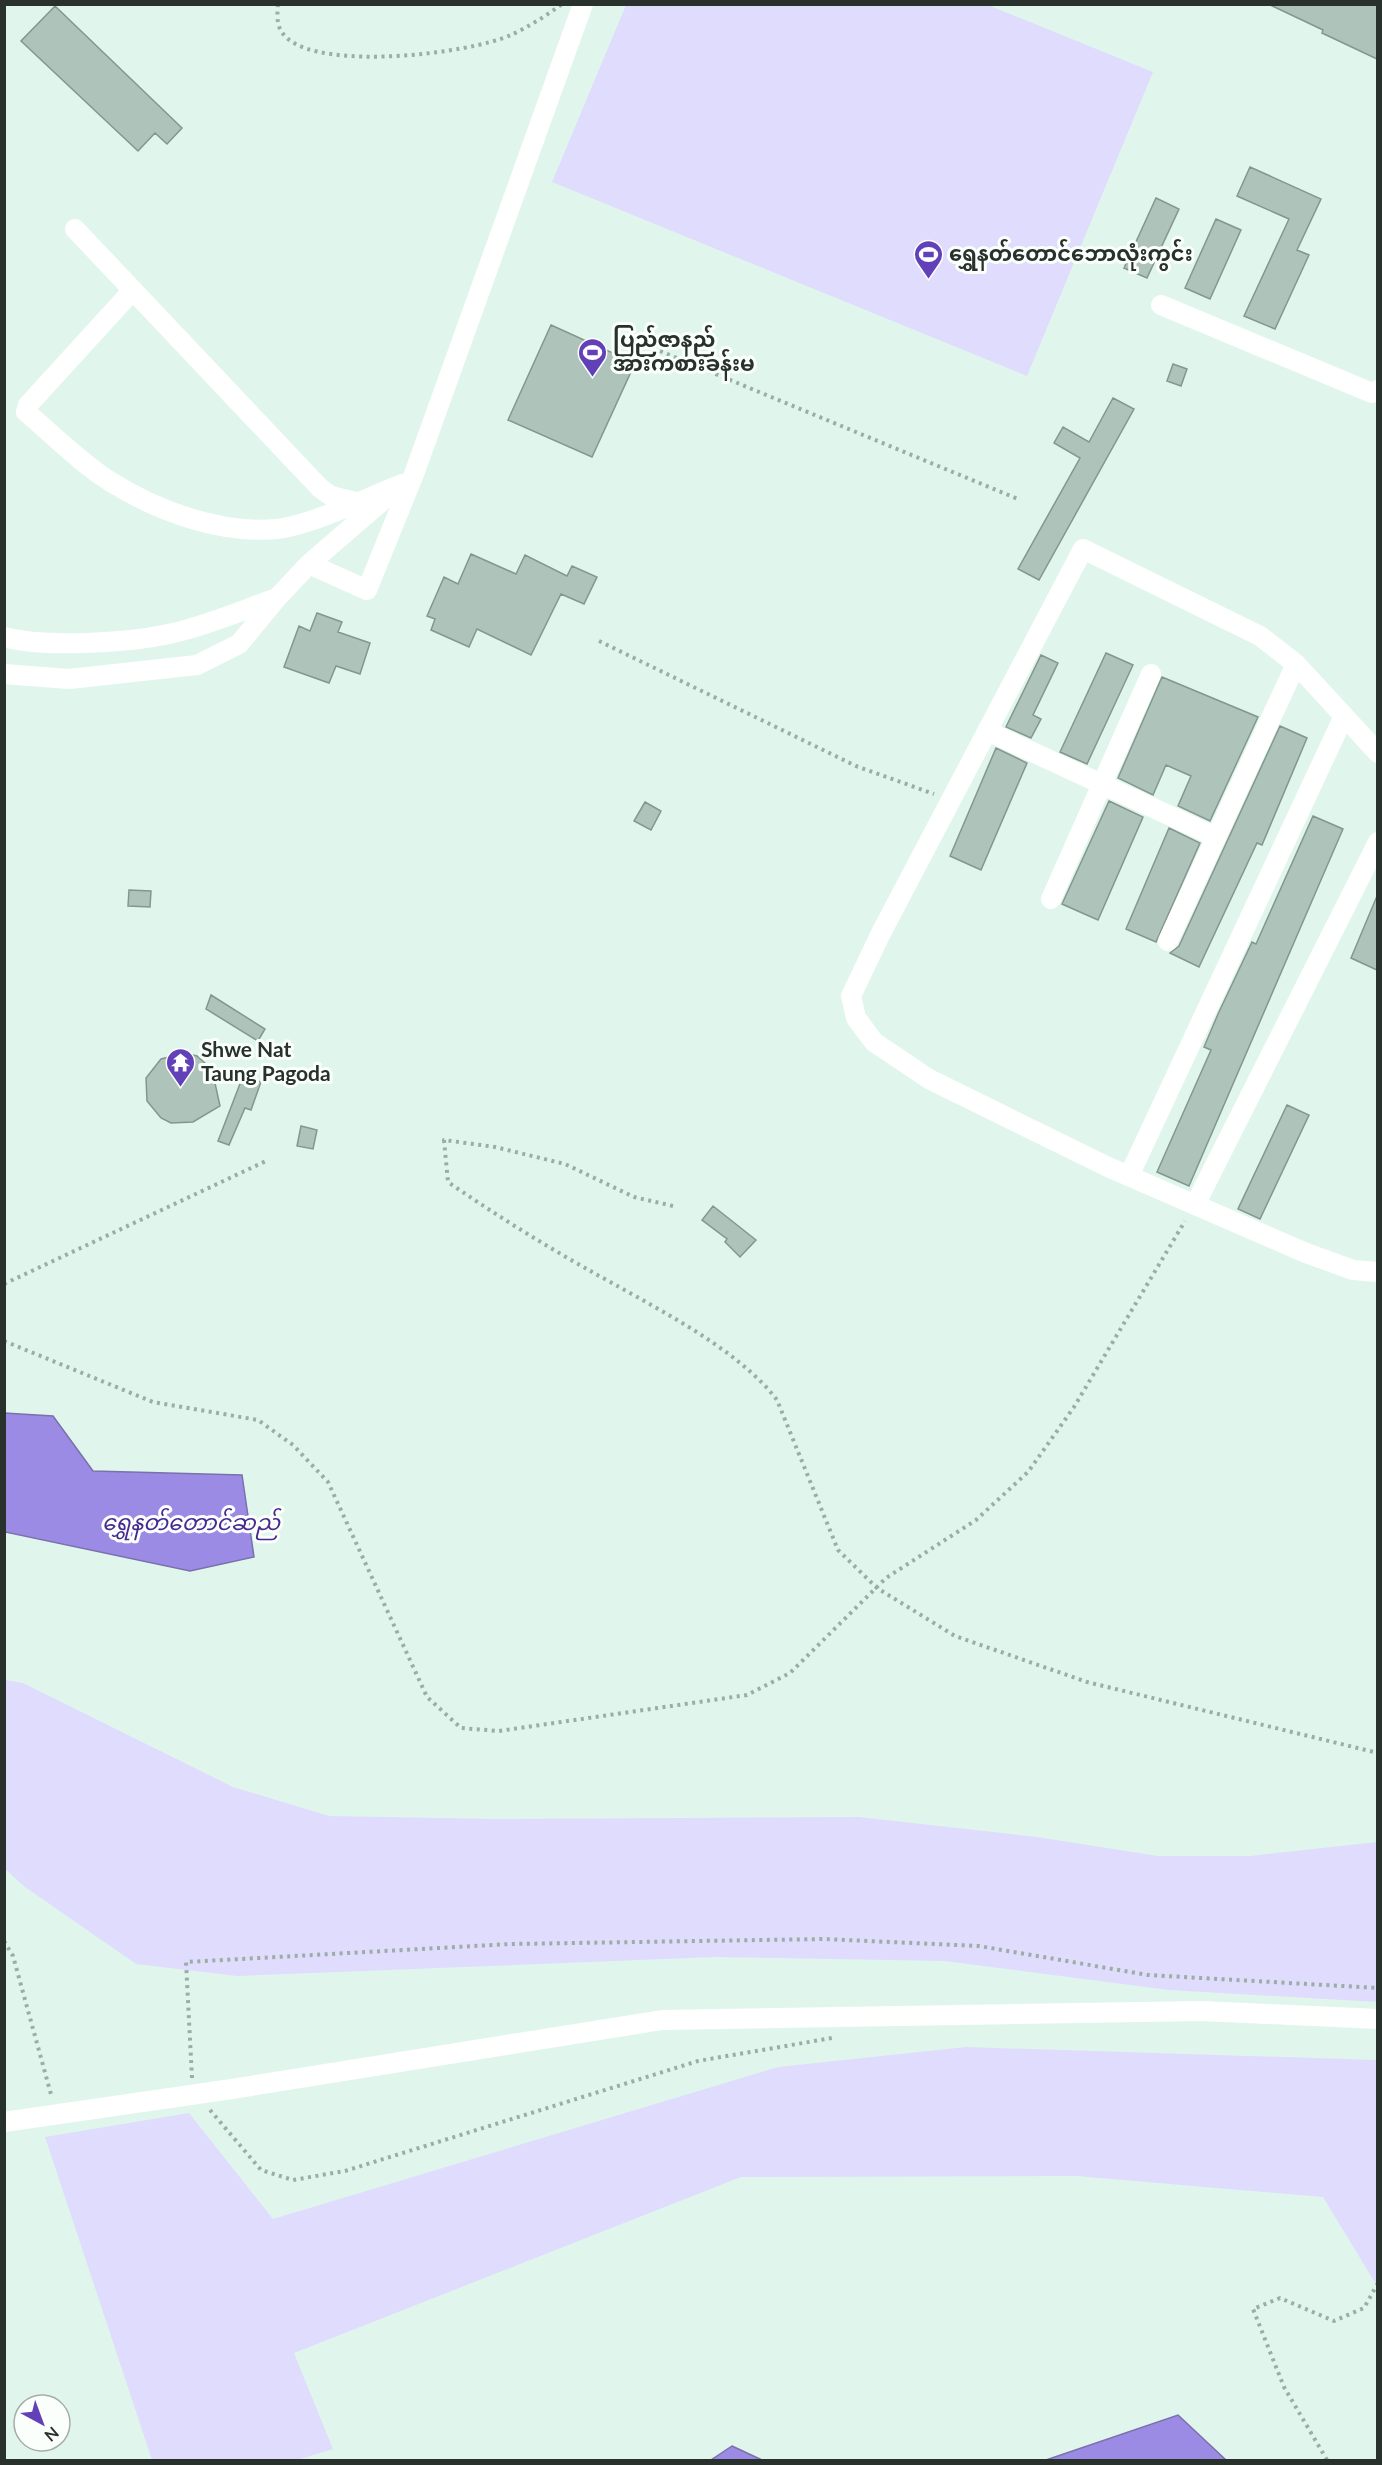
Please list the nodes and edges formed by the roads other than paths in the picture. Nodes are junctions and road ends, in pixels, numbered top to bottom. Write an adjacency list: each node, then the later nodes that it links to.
1 (583, 4): 6 (street)
2 (75, 229): 3 (street)
3 (133, 290): 7 (street); 7 (street)
4 (1161, 305): 5 (street)
5 (1377, 390)
6 (408, 479): 7 (street); 8 (street); 8 (street)
7 (356, 502)
8 (309, 564): 9 (street)
9 (277, 598): 10 (street); 12 (street)
10 (4, 637)
11 (1296, 663): 14 (street); 15 (street); 18 (street)
12 (4, 674)
13 (1150, 674): 17 (street)
14 (1344, 716): 16 (street); 22 (street)
15 (987, 731): 17 (street); 22 (street)
16 (1377, 753)
17 (1102, 784): 18 (street); 20 (street)
18 (1216, 837): 21 (street)
19 (1377, 842): 23 (street)
20 (1051, 899)
21 (1167, 941)
22 (1129, 1176): 23 (street)
23 (1195, 1205): 24 (street)
24 (1377, 1272)
25 (1377, 2019): 26 (street)
26 (4, 2122)

